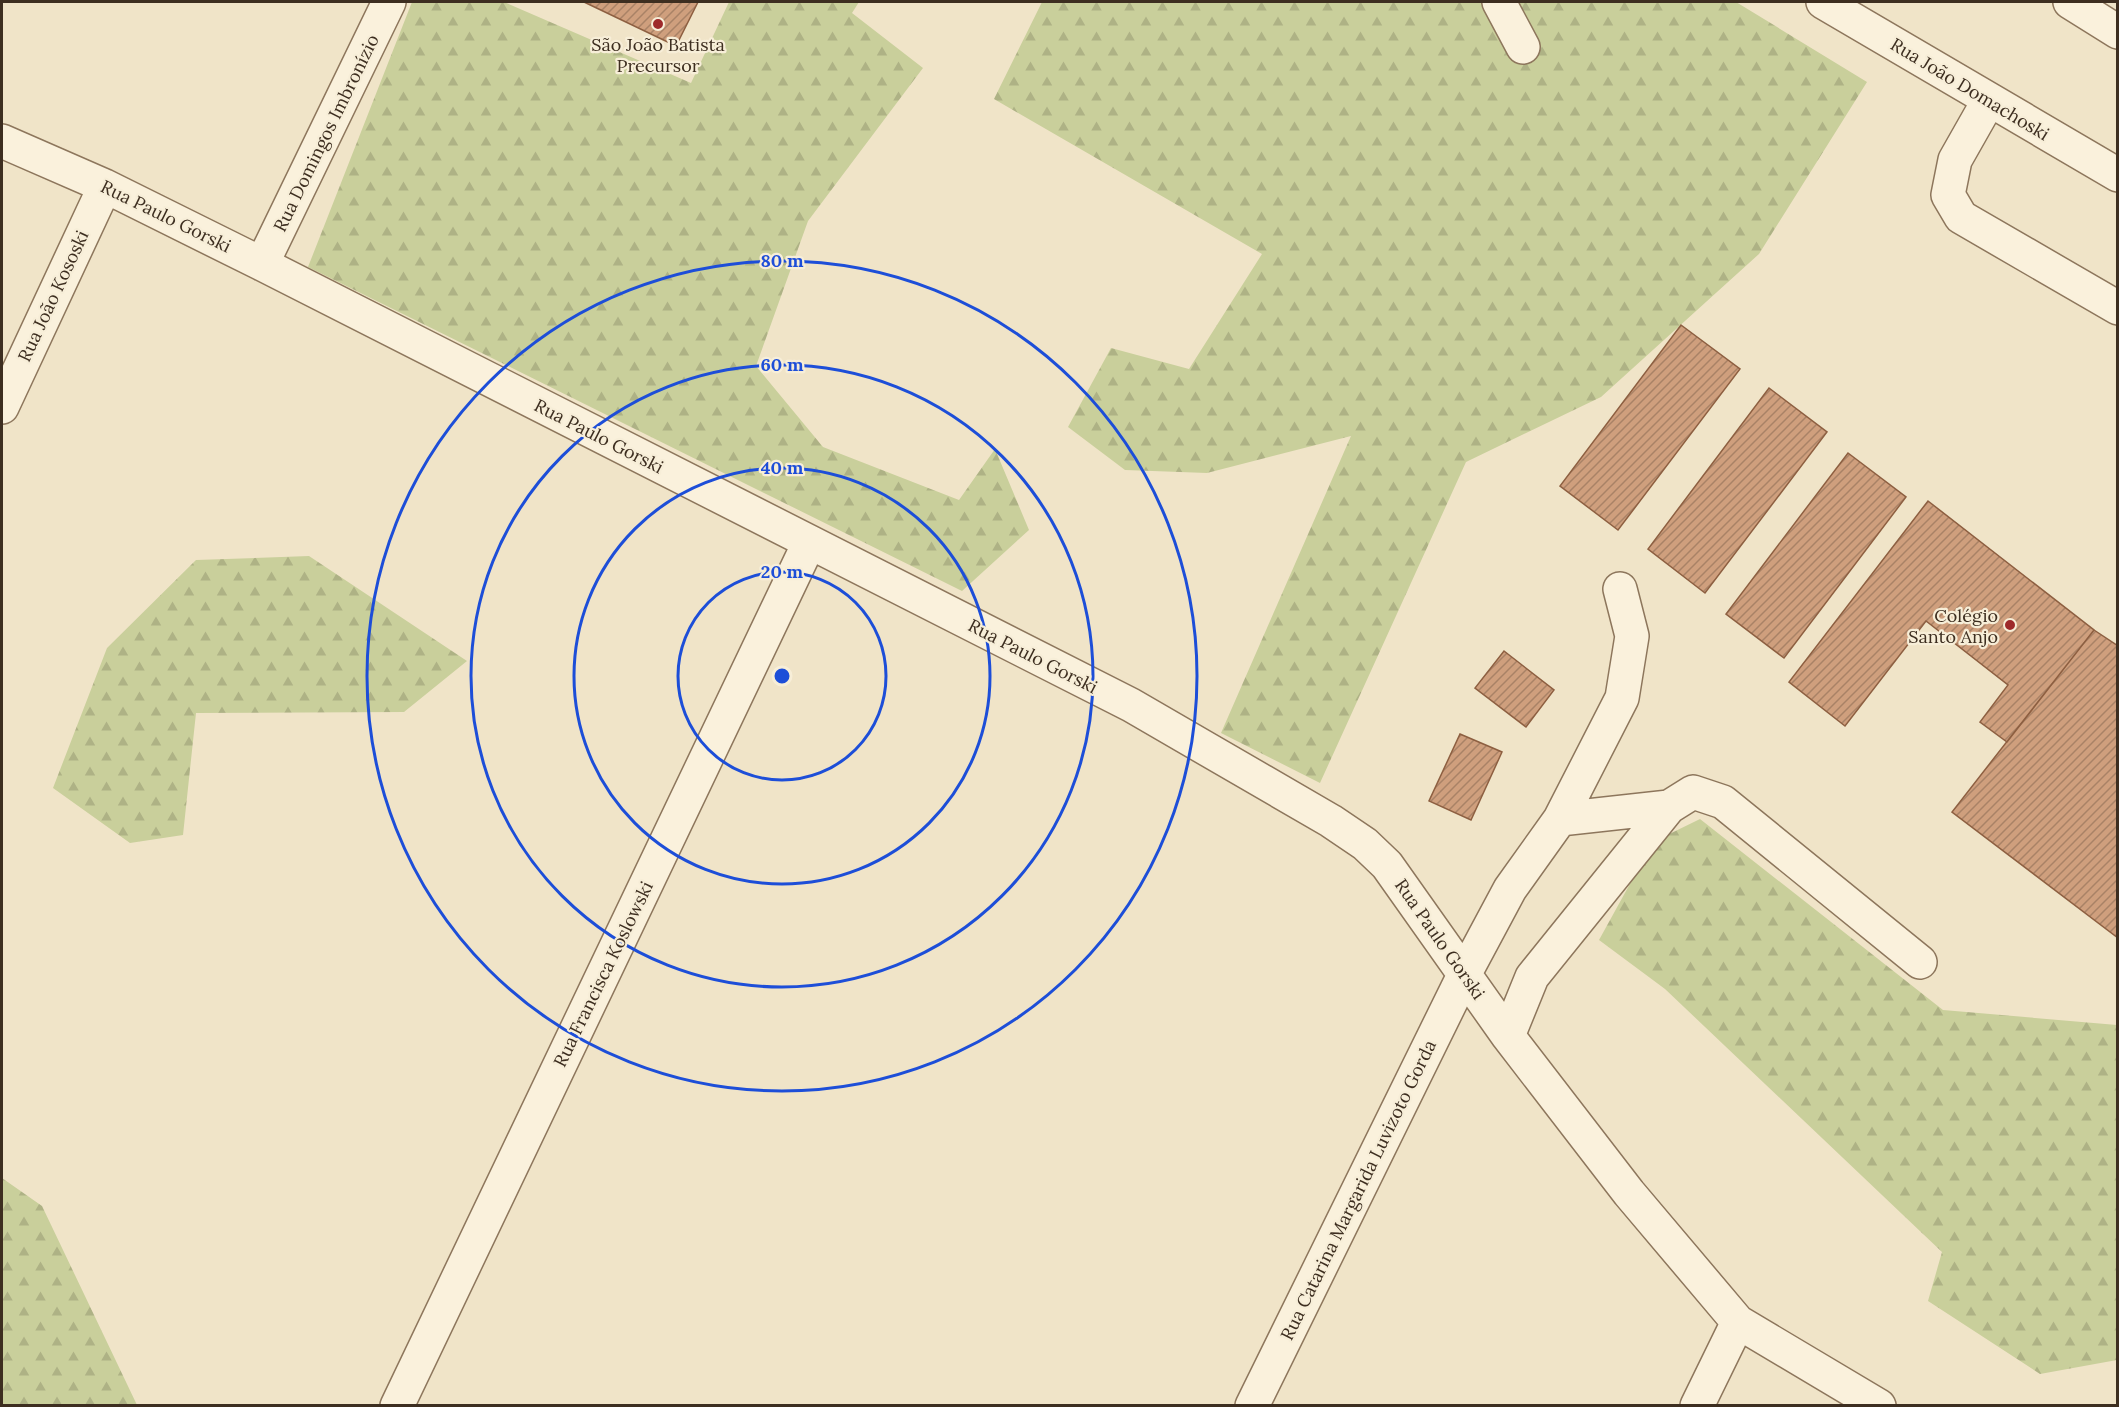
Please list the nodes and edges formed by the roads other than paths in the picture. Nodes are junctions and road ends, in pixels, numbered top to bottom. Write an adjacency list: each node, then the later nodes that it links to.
1 (389, 2): 11 (street, Rua Domingos Imbronízio)
2 (1499, 2): 6 (street)
3 (1823, 2): 7 (street, Rua João Domachoski)
4 (2070, 2): 5 (street)
5 (2118, 32)
6 (1523, 46)
7 (1989, 100): 9 (street, Rua João Domachoski); 12 (street)
8 (2, 141): 10 (street, Rua Paulo Gorski)
9 (2118, 175)
10 (105, 186): 11 (street, Rua Paulo Gorski); 13 (street, Rua João Kososki)
11 (262, 264): 14 (street, Rua Paulo Gorski)
12 (2118, 308)
13 (2, 407)
14 (808, 543): 19 (street, Rua Paulo Gorski); 22 (street, Rua Francisca Koslowski)
15 (1620, 589): 17 (street, Rua Catarina Margarida Luvizoto Gorda)
16 (1670, 807): 17 (street); 18 (street); 20 (street)
17 (1560, 819): 19 (street, Rua Catarina Margarida Luvizoto Gorda)
18 (1920, 962)
19 (1464, 975): 20 (street, Rua Paulo Gorski); 23 (street, Rua Catarina Margarida Luvizoto Gorda)
20 (1508, 1036): 21 (street, Rua Paulo Gorski)
21 (1738, 1322): 24 (street); 25 (street, Rua Paulo Gorski)
22 (397, 1406)
23 (1252, 1406)
24 (1697, 1406)
25 (1879, 1406)

